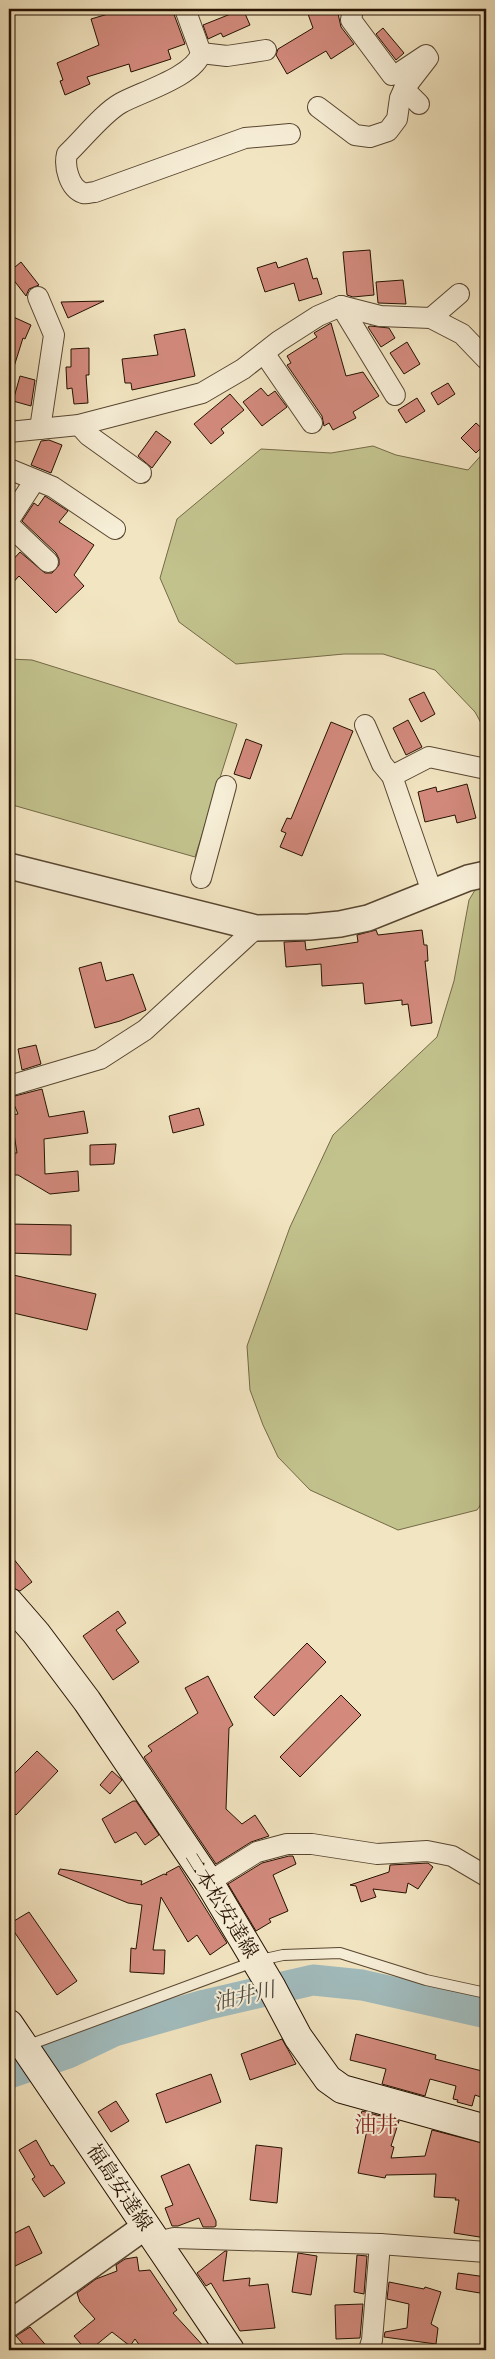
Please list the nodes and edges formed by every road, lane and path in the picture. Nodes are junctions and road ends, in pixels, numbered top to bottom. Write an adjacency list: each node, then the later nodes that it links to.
1 (185, 9): 4 (street)
2 (352, 9): 5 (street)
3 (266, 50): 4 (street)
4 (201, 53): 8 (street)
5 (404, 89): 6 (street); 7 (street)
6 (419, 104)
7 (318, 107)
8 (290, 134)
9 (458, 294): 12 (street)
10 (38, 296): 18 (street)
11 (341, 306): 12 (street); 13 (street); 15 (street)
12 (431, 318): 14 (street)
13 (264, 353): 16 (street); 17 (street)
14 (486, 359)
15 (395, 395)
16 (312, 423)
17 (79, 425): 18 (street); 21 (street)
18 (40, 429): 19 (street)
19 (9, 432)
20 (9, 469): 22 (street)
21 (141, 473)
22 (35, 480): 23 (street); 25 (street)
23 (9, 520)
24 (9, 525): 26 (street)
25 (115, 529)
26 (48, 562)
27 (366, 725): 29 (street)
28 (486, 770): 29 (street)
29 (392, 776): 34 (street)
30 (226, 786): 33 (street)
31 (9, 866): 35 (street)
32 (486, 874): 34 (street)
33 (201, 878)
34 (432, 892): 35 (street)
35 (256, 928): 36 (street)
36 (9, 1086)
37 (9, 1602): 39 (main road, 二本松安達線)
38 (486, 1876): 39 (street)
39 (209, 1882): 40 (main road, 二本松安達線)
40 (256, 1961): 41 (lane); 43 (lane); 44 (main road, 二本松安達線)
41 (486, 1994)
42 (9, 2024): 43 (main road, 福島安達線)
43 (24, 2047): 45 (main road, 福島安達線)
44 (486, 2129)
45 (151, 2234): 46 (street); 48 (street); 49 (main road, 福島安達線)
46 (380, 2244): 47 (street); 50 (street)
47 (486, 2252)
48 (9, 2324)
49 (230, 2350)
50 (369, 2350)

